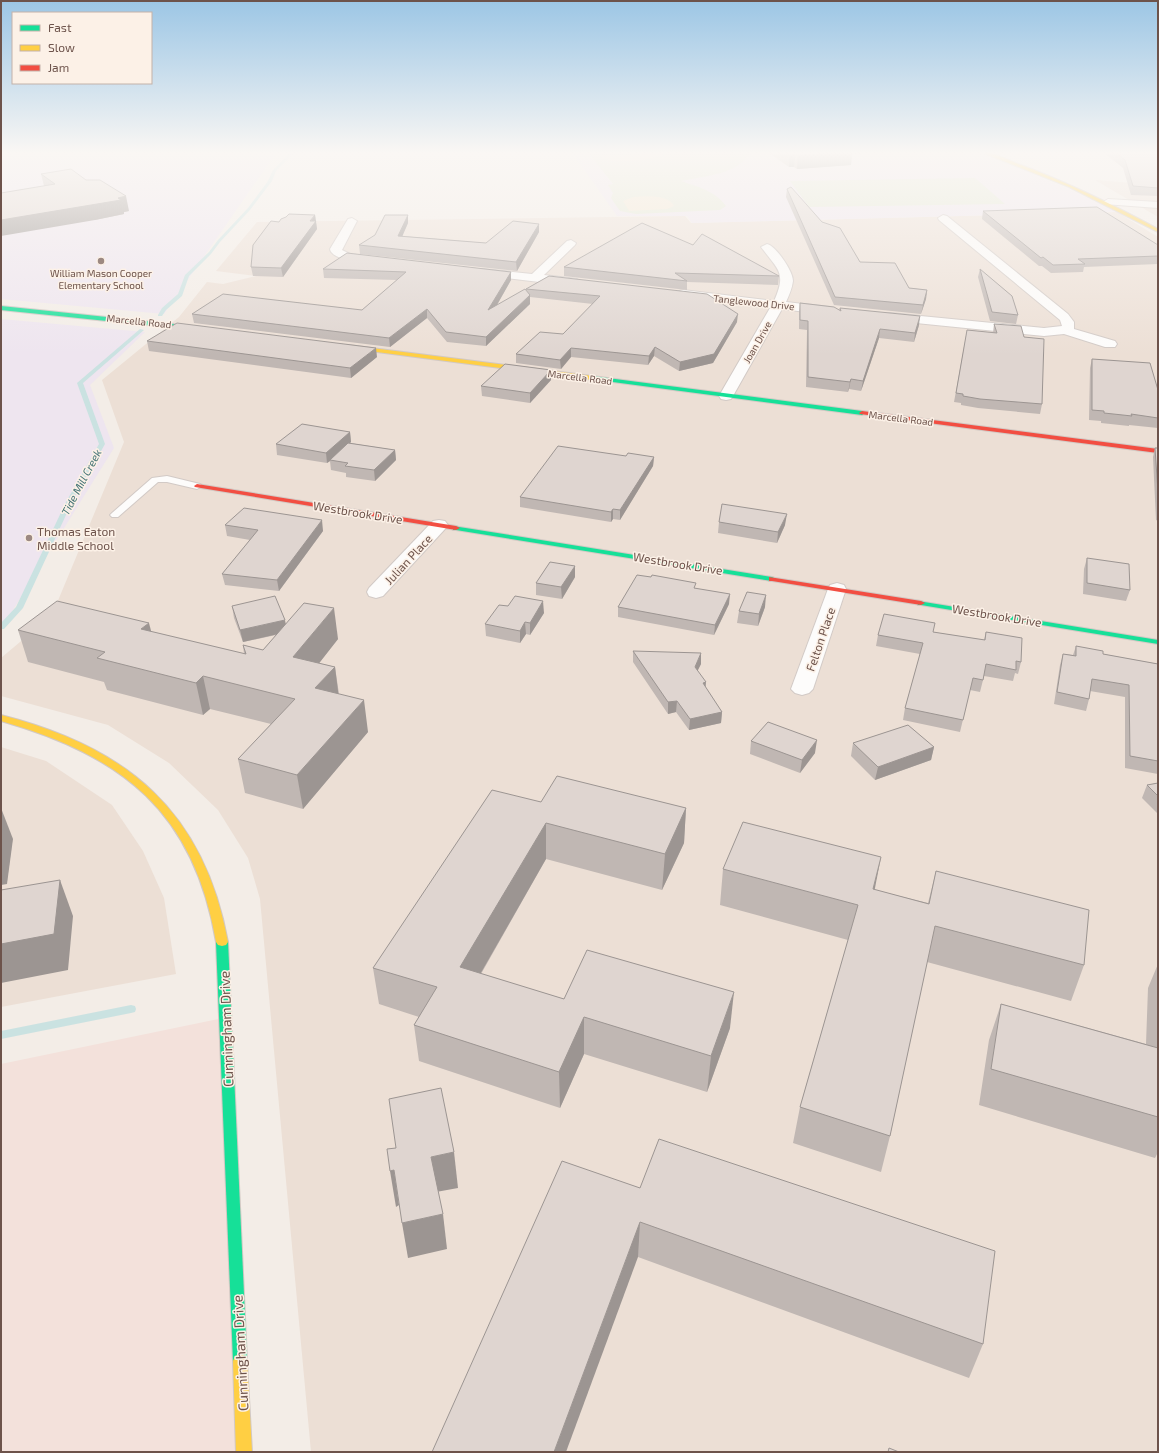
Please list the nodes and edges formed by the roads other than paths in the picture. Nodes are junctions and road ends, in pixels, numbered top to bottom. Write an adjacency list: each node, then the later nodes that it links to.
1 (944, 219): 16 (street)
2 (1140, 219): 4 (street)
3 (352, 221): 7 (street)
4 (1158, 231)
5 (571, 242): 9 (street)
6 (767, 247): 12 (street, Joan Drive)
7 (385, 262)
8 (472, 271): 9 (street)
9 (535, 278): 10 (street)
10 (582, 283)
11 (668, 293): 12 (street, Tanglewood Drive)
12 (779, 305): 14 (street, Tanglewood Drive); 20 (street, Joan Drive)
13 (1, 308): 17 (street, Marcella Road)
14 (842, 312)
15 (882, 316): 16 (street)
16 (1065, 330): 18 (street)
17 (216, 331)
18 (1110, 344)
19 (341, 347): 20 (street, Marcella Road)
20 (726, 396): 21 (street, Marcella Road)
21 (1158, 451)
22 (197, 486): 23 (lane); 24 (street, Westbrook Drive)
23 (115, 515)
24 (439, 525): 25 (street, Westbrook Drive); 26 (street, Julian Place)
25 (837, 589): 27 (street, Westbrook Drive); 28 (street, Felton Place)
26 (376, 592)
27 (1158, 642)
28 (802, 689)
29 (1, 718): 30 (street, Cunningham Drive)
30 (244, 1452)

